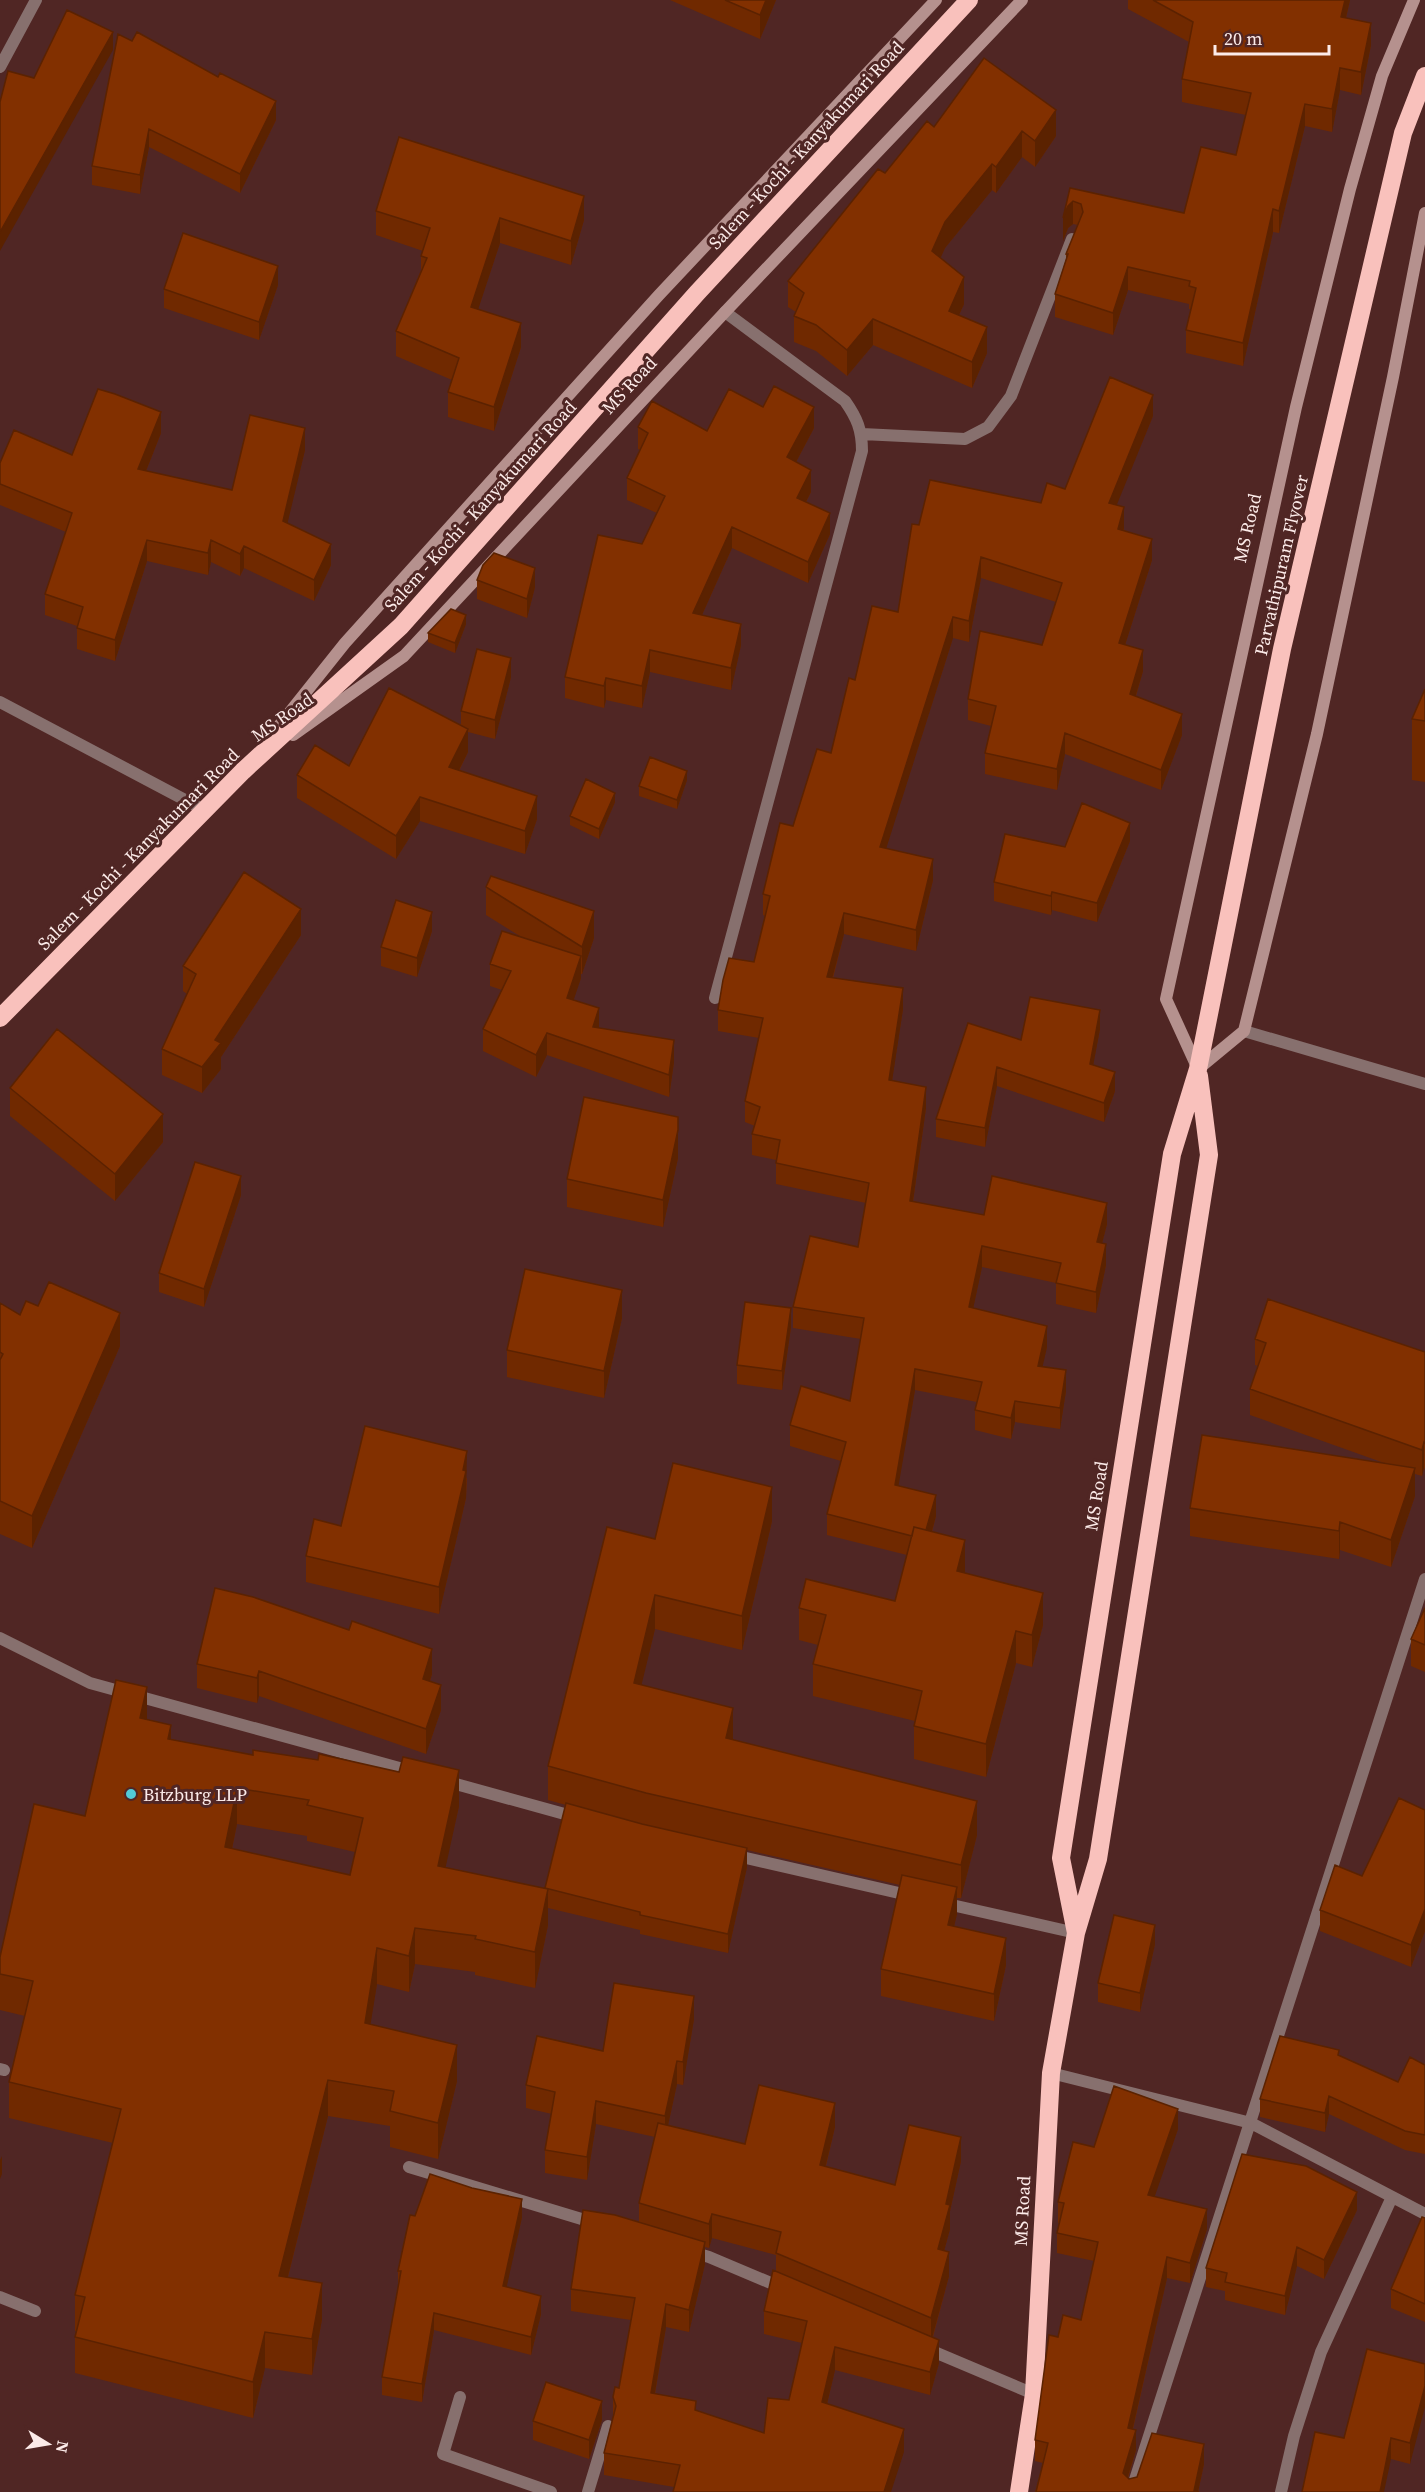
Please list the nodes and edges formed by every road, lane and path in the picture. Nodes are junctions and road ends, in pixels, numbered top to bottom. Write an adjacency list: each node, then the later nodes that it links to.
1 (36, 0): 6 (street)
2 (936, 0): 13 (street)
3 (969, 0): 13 (highway, Salem - Kochi - Kanyakumari Road)
4 (1022, 0): 10 (street, MS Road)
5 (1414, 0): 18 (street, MS Road)
6 (0, 67)
7 (1425, 76): 18 (highway, Parvathipuram Flyover)
8 (1425, 213): 17 (street)
9 (1075, 232): 11 (street)
10 (725, 312): 11 (street); 13 (street, MS Road)
11 (862, 434): 15 (street)
12 (0, 702): 14 (street)
13 (243, 771): 14 (highway, Salem - Kochi - Kanyakumari Road)
14 (204, 810): 16 (highway, Salem - Kochi - Kanyakumari Road)
15 (715, 998)
16 (0, 1018)
17 (1244, 1031): 18 (street); 19 (street)
18 (1198, 1069): 24 (highway, MS Road); 24 (highway, MS Road)
19 (1425, 1084)
20 (1425, 1579): 26 (street)
21 (0, 1638): 22 (street)
22 (586, 1820)
23 (726, 1854): 24 (street)
24 (1076, 1933): 25 (highway, MS Road)
25 (1051, 2073): 26 (street); 36 (highway, MS Road)
26 (1251, 2123): 28 (street); 42 (street)
27 (409, 2167): 30 (street)
28 (1392, 2197): 29 (street); 43 (street)
29 (1425, 2214)
30 (609, 2227)
31 (676, 2247): 32 (street)
32 (795, 2294)
33 (0, 2297): 34 (street)
34 (35, 2311)
35 (915, 2344): 36 (street)
36 (1034, 2394): 41 (highway, MS Road)
37 (460, 2397): 39 (street)
38 (608, 2426): 40 (street)
39 (551, 2492)
40 (588, 2492)
41 (1019, 2492)
42 (1131, 2492)
43 (1281, 2492)

